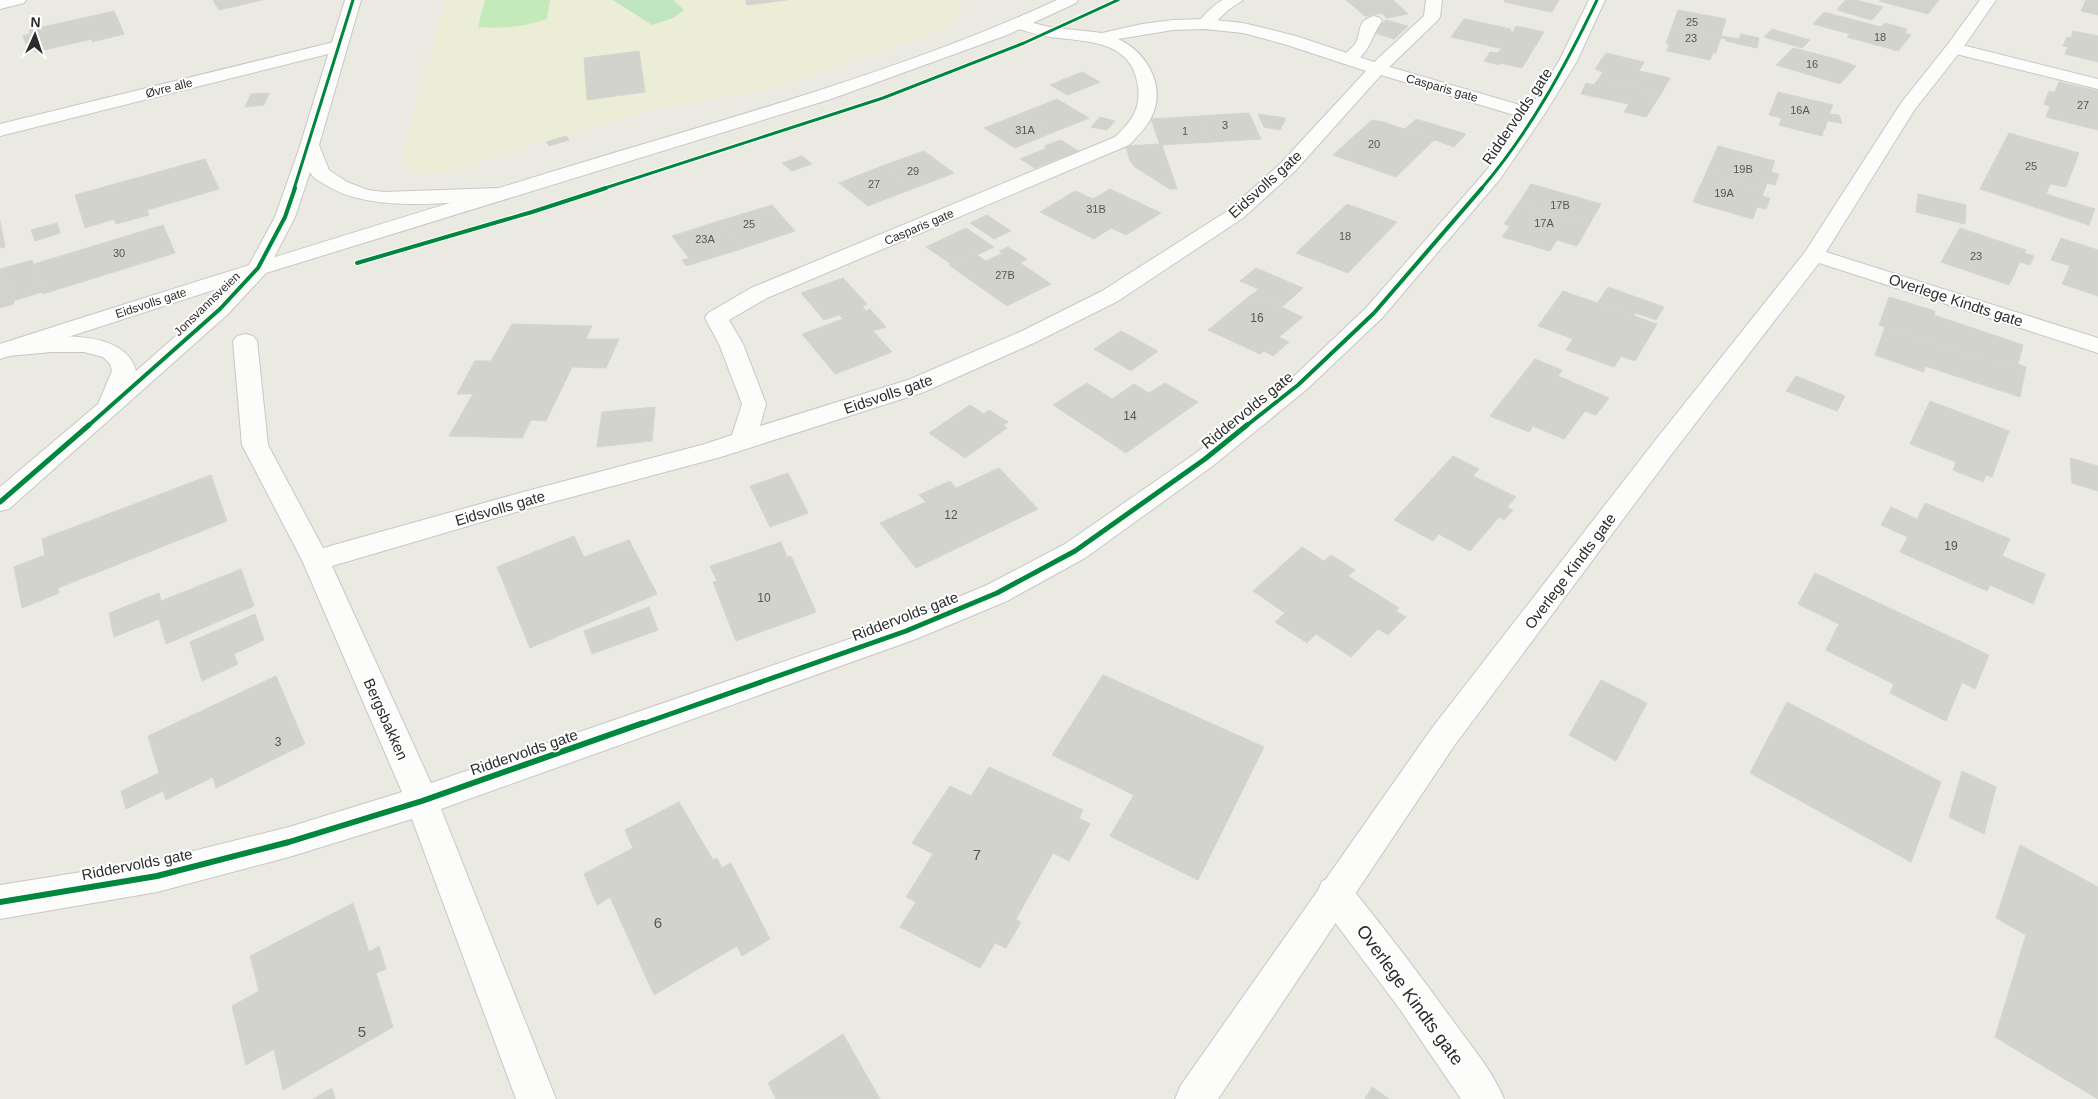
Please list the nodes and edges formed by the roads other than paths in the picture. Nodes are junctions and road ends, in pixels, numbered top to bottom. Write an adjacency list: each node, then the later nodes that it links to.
1 (18, 0): 8 (street)
2 (353, 0): 13 (street, Jonsvannsveien)
3 (1070, 0): 10 (street, Eidsvolls gate)
4 (1235, 0): 11 (street)
5 (1434, 0): 16 (street, Eidsvolls gate)
6 (1597, 0): 18 (street, Riddervolds gate)
7 (1988, 0): 14 (street, Overlege Kindts gate)
8 (0, 4)
9 (1374, 21): 15 (street)
10 (1018, 24): 12 (street, Casparis gate); 21 (street, Eidsvolls gate)
11 (1205, 24): 12 (street, Casparis gate); 15 (street, Casparis gate)
12 (1102, 38): 28 (street, Casparis gate)
13 (338, 46): 19 (street, Øvre alle); 20 (street, Jonsvannsveien)
14 (1954, 48): 17 (street); 22 (street, Overlege Kindts gate)
15 (1349, 59): 16 (street, Casparis gate)
16 (1377, 69): 18 (street, Casparis gate); 28 (street, Eidsvolls gate)
17 (2098, 84)
18 (1535, 115): 31 (street, Riddervolds gate)
19 (0, 130)
20 (309, 144): 21 (street); 23 (street, Jonsvannsveien)
21 (500, 194): 23 (street, Eidsvolls gate)
22 (1814, 255): 25 (street, Overlege Kindts gate); 32 (street, Overlege Kindts gate)
23 (258, 268): 26 (street, Eidsvolls gate); 27 (street, Jonsvannsveien)
24 (245, 341): 30 (street, Bergsbakken)
25 (2098, 346)
26 (5, 351): 27 (street)
27 (107, 410): 29 (street, Jonsvannsveien)
28 (743, 440): 30 (street, Eidsvolls gate)
29 (0, 502)
30 (316, 560): 31 (street, Bergsbakken)
31 (422, 801): 33 (street, Riddervolds gate); 34 (street, Bergsbakken)
32 (1334, 893): 35 (street, Overlege Kindts gate); 36 (street, Overlege Kindts gate)
33 (0, 902)
34 (536, 1099)
35 (1195, 1099)
36 (1484, 1099)

